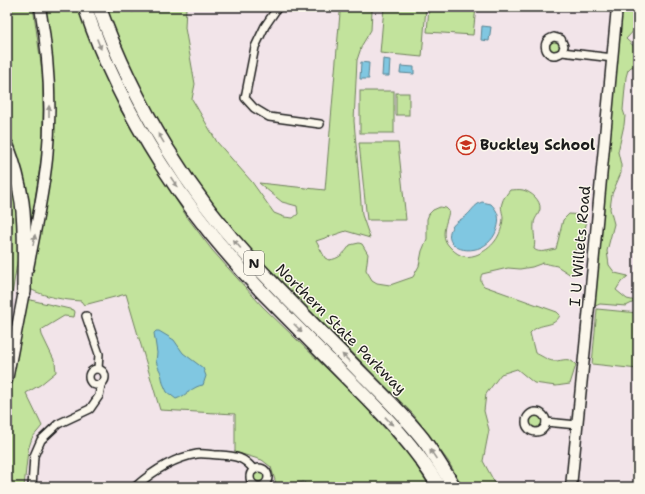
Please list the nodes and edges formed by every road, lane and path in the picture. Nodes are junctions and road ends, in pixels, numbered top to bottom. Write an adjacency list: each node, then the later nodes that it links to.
1 (40, 7): 10 (street, one-way to 1)
2 (85, 7): 20 (highway, Northern State Parkway / N, one-way to 20)
3 (100, 7): 21 (highway, Northern State Parkway / N, one-way to 3)
4 (278, 7): 8 (street)
5 (617, 7): 7 (street, I U Willets Road)
6 (562, 52): 7 (street)
7 (613, 58): 16 (street, I U Willets Road)
8 (320, 124)
9 (7, 146): 10 (highway)
10 (24, 292): 13 (street)
11 (86, 316): 12 (street)
12 (98, 369): 14 (street); 14 (street)
13 (7, 380)
14 (101, 385): 18 (street)
15 (546, 422): 16 (street)
16 (577, 425): 22 (street, I U Willets Road)
17 (254, 470): 19 (street)
18 (32, 487)
19 (135, 487)
20 (439, 487)
21 (454, 487)
22 (571, 487)

